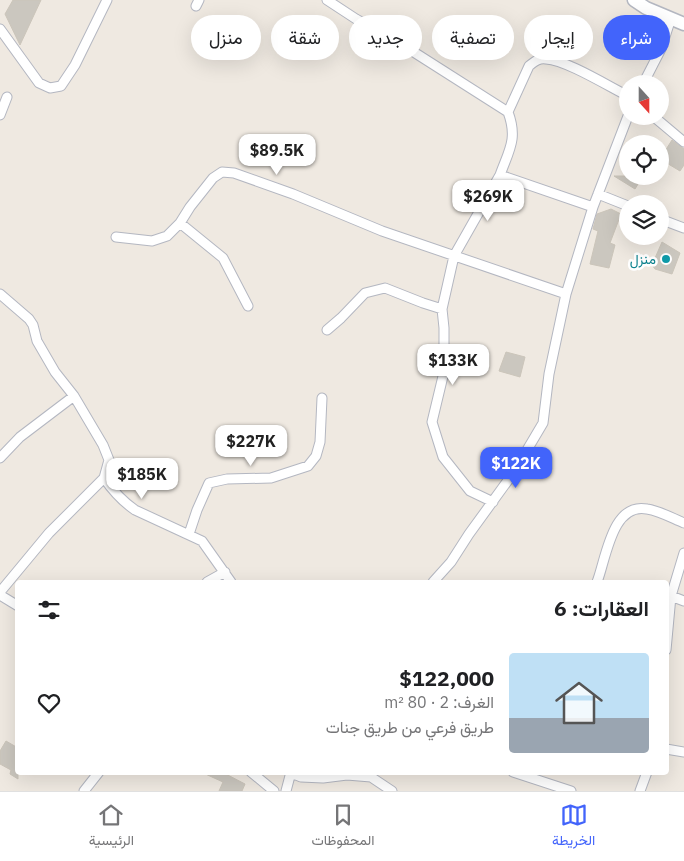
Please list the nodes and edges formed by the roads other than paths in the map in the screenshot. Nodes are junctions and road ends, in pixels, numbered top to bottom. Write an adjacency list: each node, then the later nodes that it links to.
1 (107, 0): 7 (street)
2 (327, 0): 11 (street)
3 (634, 0): 4 (street)
4 (647, 4): 5 (street)
5 (671, 18): 6 (street); 8 (street)
6 (684, 24)
7 (0, 29)
8 (648, 75)
9 (619, 92): 11 (street)
10 (7, 97): 12 (street)
11 (508, 112): 16 (street)
12 (0, 115)
13 (625, 125): 17 (street)
14 (664, 125): 15 (street)
15 (684, 142)
16 (500, 175): 19 (street); 24 (street)
17 (598, 194): 18 (street); 19 (street)
18 (619, 202)
19 (593, 207): 26 (street)
20 (180, 222): 23 (street); 24 (street); 27 (street)
21 (669, 222): 22 (street)
22 (684, 228)
23 (116, 236)
24 (454, 256): 26 (street); 28 (street)
25 (0, 294): 30 (street)
26 (566, 294): 34 (street)
27 (248, 306)
28 (442, 309): 29 (street); 34 (street)
29 (327, 330)
30 (74, 396): 32 (street); 33 (street)
31 (322, 398): 36 (street)
32 (0, 458)
33 (104, 478): 36 (street); 43 (street)
34 (493, 502): 41 (street)
35 (684, 523): 42 (street)
36 (189, 534): 38 (street)
37 (684, 553): 44 (street)
38 (225, 572): 39 (street); 40 (street)
39 (211, 580)
40 (230, 580)
41 (435, 580)
42 (598, 580)
43 (0, 593): 46 (street)
44 (671, 596): 45 (street); 47 (street)
45 (684, 601)
46 (15, 604)
47 (669, 618)
48 (669, 750): 49 (street)
49 (684, 752)
50 (97, 775): 56 (street)
51 (255, 775): 57 (street)
52 (290, 775): 58 (street)
53 (296, 775): 59 (street)
54 (646, 775): 61 (street)
55 (537, 776): 60 (street)
56 (84, 791)
57 (274, 791)
58 (286, 791)
59 (392, 791)
60 (571, 791)
61 (640, 791)

